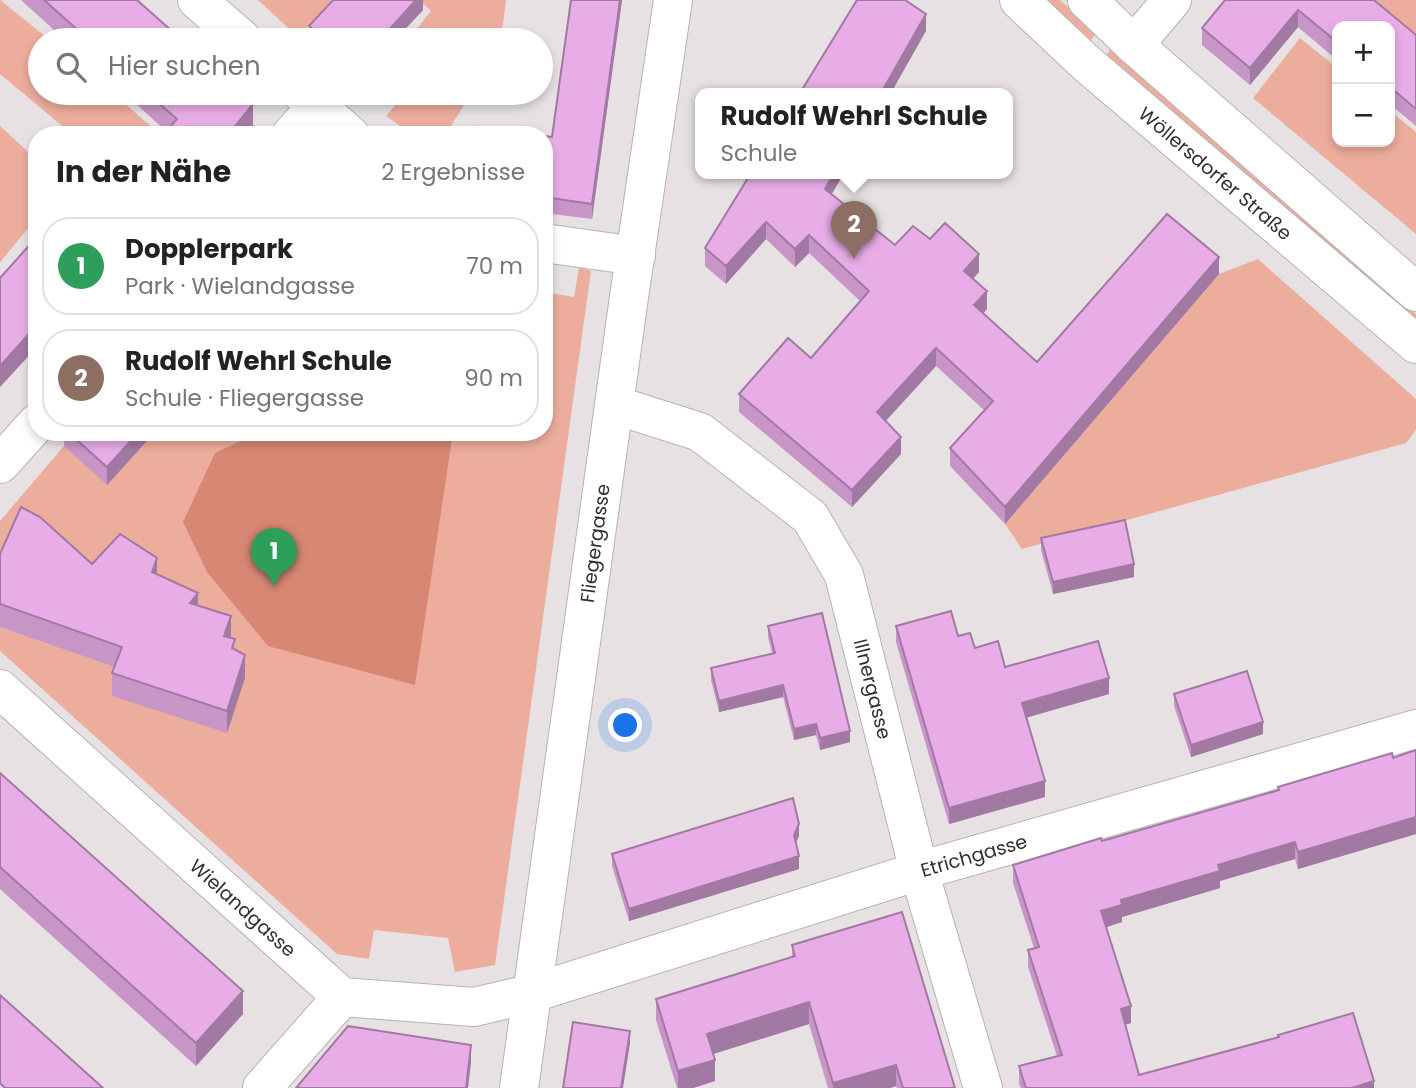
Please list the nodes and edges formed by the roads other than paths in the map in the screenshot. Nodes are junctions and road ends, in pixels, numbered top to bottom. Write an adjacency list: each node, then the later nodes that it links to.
1 (197, 0): 6 (street)
2 (673, 0): 13 (street, Fliegergasse)
3 (1019, 0): 15 (street, Wöllersdorfer Straße)
4 (1087, 0): 7 (street)
5 (1172, 0): 7 (street)
6 (229, 28)
7 (1134, 45): 14 (street)
8 (306, 105): 10 (street)
9 (316, 105): 11 (street)
10 (296, 126)
11 (340, 126)
12 (553, 244): 13 (street)
13 (636, 256): 16 (street, Fliegergasse)
14 (1416, 292)
15 (1416, 344)
16 (615, 405): 21 (street, Illnergasse); 22 (street, Fliegergasse)
17 (28, 433): 18 (street)
18 (0, 464)
19 (0, 690): 23 (street, Wielandgasse)
20 (1416, 729): 21 (street, Etrichgasse)
21 (919, 871): 22 (street, Etrichgasse); 26 (street, Illnergasse)
22 (533, 993): 23 (street); 25 (street, Fliegergasse)
23 (342, 997): 24 (street)
24 (262, 1088)
25 (519, 1088)
26 (983, 1088)

